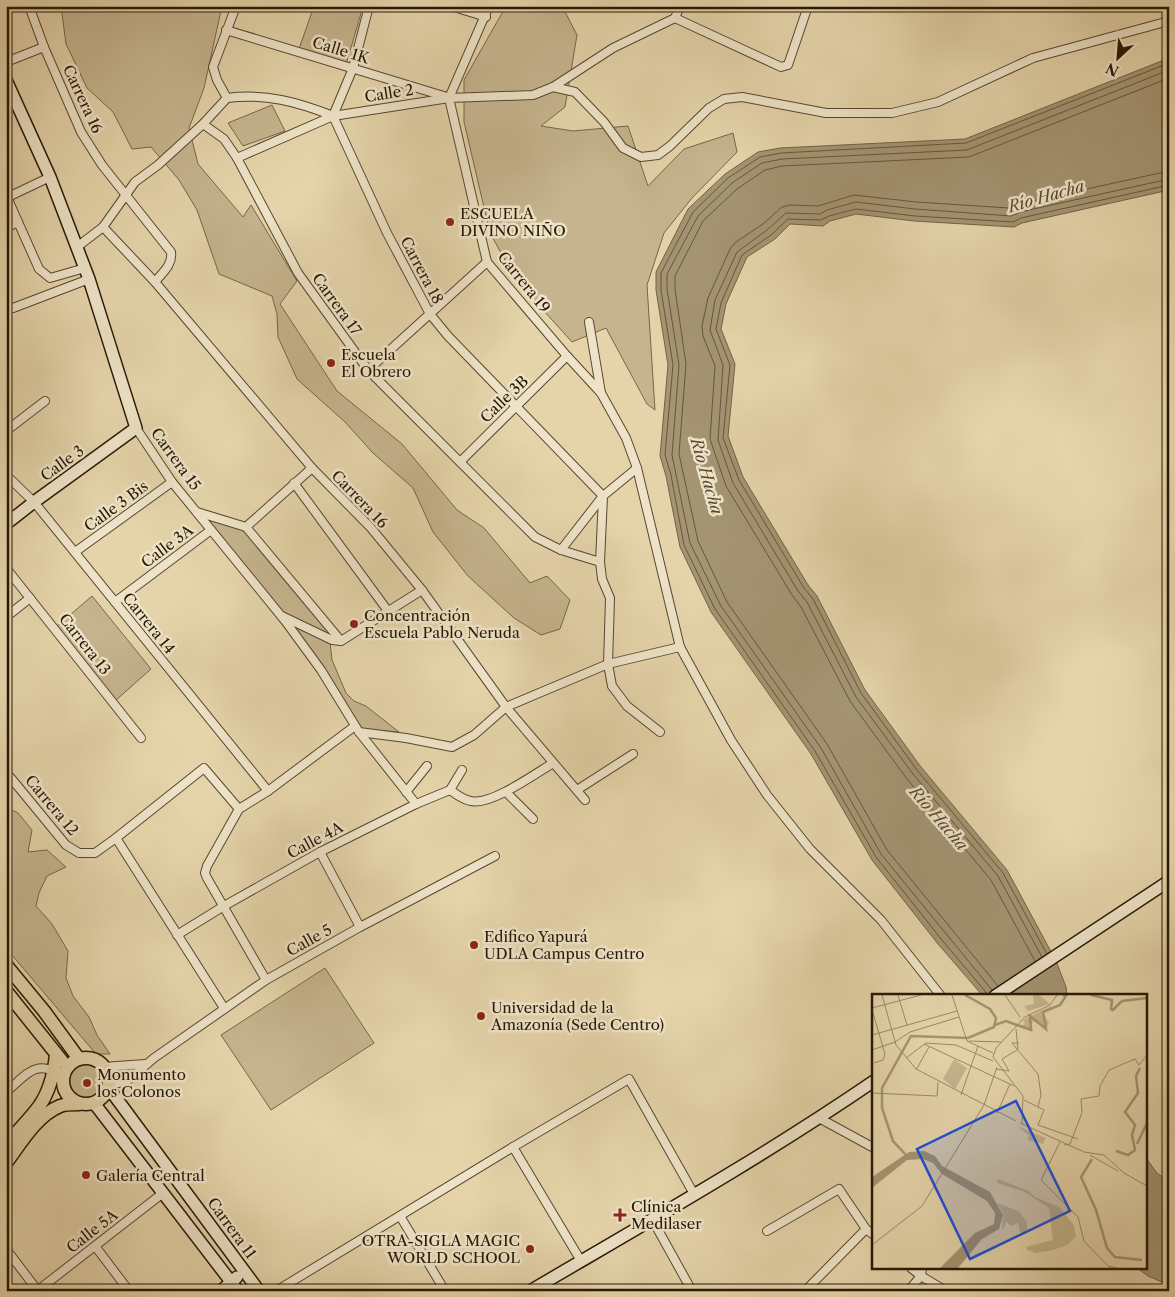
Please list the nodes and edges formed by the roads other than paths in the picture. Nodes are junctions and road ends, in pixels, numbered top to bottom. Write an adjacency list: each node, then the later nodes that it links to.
1 (29, 6): 12 (street, Carrera 16)
2 (236, 6): 11 (street)
3 (370, 6): 14 (street)
4 (451, 6): 8 (street)
5 (489, 6): 8 (street)
6 (680, 6): 9 (street)
7 (808, 6): 9 (street)
8 (486, 17): 18 (street)
9 (675, 18): 16 (street, Calle 2)
10 (1169, 21): 16 (street)
11 (226, 30): 14 (street, Calle 1K); 17 (street)
12 (44, 46): 13 (street); 23 (street, Carrera 16)
13 (6, 62)
14 (353, 68): 18 (street, Calle 1K); 19 (street)
15 (6, 80): 22 (main road, Carrera 15)
16 (553, 87): 18 (street, Calle 2)
17 (227, 98): 19 (street); 20 (street)
18 (449, 98): 19 (street, Calle 2); 29 (street, Carrera 19)
19 (333, 116): 21 (street, Calle 2); 33 (street, Carrera 18)
20 (203, 124): 21 (street, Carrera 17); 23 (street)
21 (237, 158): 36 (street, Carrera 17)
22 (50, 177): 24 (street); 28 (main road, Carrera 15)
23 (126, 195): 26 (street); 31 (street, Carrera 16)
24 (7, 197): 25 (street)
25 (18, 222): 27 (street); 30 (street)
26 (102, 227): 28 (street); 31 (street, Carrera 16)
27 (6, 228)
28 (77, 247): 30 (main road, Carrera 15)
29 (487, 262): 33 (street); 35 (street, Carrera 19)
30 (87, 274): 32 (street); 40 (main road, Carrera 15)
31 (155, 282): 43 (street, Carrera 16)
32 (8, 306)
33 (430, 314): 36 (street); 39 (street, Carrera 18)
34 (589, 322): 37 (street)
35 (567, 356): 37 (street, Carrera 19); 39 (street, Calle 3B)
36 (368, 370): 42 (street, Carrera 17)
37 (601, 393): 44 (street, Carrera 19)
38 (45, 401): 41 (street)
39 (517, 407): 42 (street, Calle 3B); 48 (street, Carrera 18)
40 (136, 428): 46 (street, Carrera 15); 49 (main road, Calle 3)
41 (6, 431)
42 (460, 462): 54 (street, Carrera 17)
43 (312, 468): 47 (street); 58 (street, Carrera 16)
44 (636, 468): 48 (street); 65 (street, Carrera 19)
45 (6, 475): 49 (street, Carrera 14)
46 (172, 482): 50 (street, Carrera 15); 55 (street, Calle 3 Bis)
47 (294, 483): 52 (street); 61 (street)
48 (603, 496): 54 (street); 56 (street)
49 (34, 502): 51 (main road, Calle 3); 55 (street, Carrera 14)
50 (197, 512): 52 (street); 53 (street, Carrera 15)
51 (6, 524)
52 (246, 527): 64 (street)
53 (211, 530): 60 (street, Calle 3A); 62 (street, Carrera 15)
54 (560, 550): 56 (street, Carrera 17)
55 (75, 552): 60 (street, Carrera 14)
56 (600, 562): 66 (street)
57 (6, 568): 59 (street, Carrera 13)
58 (422, 590): 61 (street); 67 (street, Carrera 16)
59 (30, 598): 63 (street); 70 (street, Carrera 13)
60 (115, 602): 78 (street, Carrera 14)
61 (388, 611): 64 (street)
62 (280, 615): 64 (street); 68 (street, Carrera 15)
63 (6, 617)
64 (340, 641)
65 (680, 647): 66 (street); 95 (street, Carrera 19)
66 (608, 664): 67 (street); 69 (street)
67 (506, 706): 68 (street); 72 (street, Carrera 16)
68 (357, 729): 78 (street); 79 (street, Carrera 15)
69 (660, 732)
70 (141, 738)
71 (633, 754): 77 (street)
72 (552, 763): 77 (street, Carrera 16); 80 (street)
73 (427, 766): 79 (street)
74 (462, 770): 76 (street)
75 (6, 772): 85 (street, Carrera 12)
76 (450, 790): 80 (street); 82 (street, Calle 4A)
77 (577, 790): 81 (street, Carrera 16)
78 (268, 791): 83 (street)
79 (406, 792): 82 (street, Carrera 15)
80 (506, 792): 84 (street)
81 (585, 800)
82 (416, 804): 86 (street, Calle 4A)
83 (239, 810): 85 (street); 89 (street)
84 (533, 819)
85 (116, 838): 91 (street)
86 (320, 852): 89 (street, Calle 4A); 90 (street)
87 (495, 856): 90 (street, Calle 5)
88 (1169, 881): 96 (main road)
89 (224, 906): 91 (street, Calle 4A); 93 (street)
90 (360, 927): 93 (street, Calle 5)
91 (177, 935): 97 (street)
92 (6, 965): 100 (main road)
93 (266, 980): 97 (street, Calle 5)
94 (6, 991): 100 (main road)
95 (939, 994)
96 (999, 994)
97 (224, 1008): 98 (street, Calle 5)
98 (145, 1064): 99 (street); 102 (street, Calle 5)
99 (103, 1067): 100 (main road); 102 (main road)
100 (66, 1068): 103 (street); 105 (main road); 107 (main road)
101 (872, 1082): 106 (main road)
102 (108, 1086): 104 (main road); 121 (main road, Carrera 11)
103 (6, 1092)
104 (94, 1103): 105 (main road); 111 (main road)
105 (79, 1104): 110 (main road)
106 (819, 1118): 109 (street); 112 (main road)
107 (9, 1135)
108 (513, 1147): 112 (street); 113 (street); 120 (street)
109 (872, 1147)
110 (6, 1163)
111 (164, 1193): 118 (street, Calle 5A); 123 (main road)
112 (694, 1194): 114 (main road)
113 (400, 1216): 128 (street); 129 (street)
114 (652, 1220): 120 (main road); 131 (street)
115 (866, 1229): 116 (street); 117 (street); 132 (street)
116 (767, 1231)
117 (872, 1234)
118 (95, 1246): 124 (street, Calle 5A); 125 (street)
119 (6, 1249): 124 (street)
120 (582, 1260): 130 (main road)
121 (244, 1271): 123 (main road); 127 (main road, Carrera 11)
122 (921, 1272): 133 (street); 134 (street)
123 (234, 1286): 126 (main road)
124 (37, 1291)
125 (129, 1291)
126 (221, 1291)
127 (259, 1291)
128 (276, 1291)
129 (445, 1291)
130 (530, 1291)
131 (692, 1291)
132 (805, 1291)
133 (908, 1291)
134 (946, 1291)

